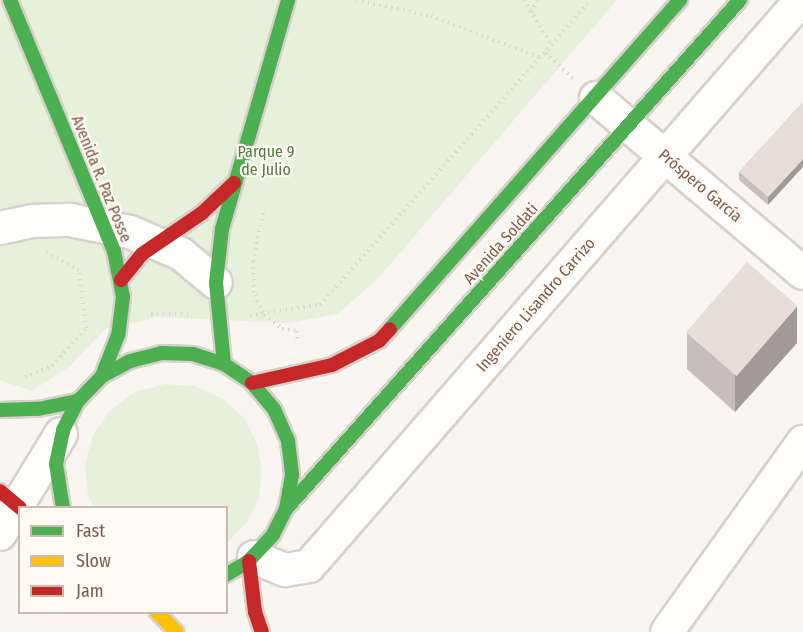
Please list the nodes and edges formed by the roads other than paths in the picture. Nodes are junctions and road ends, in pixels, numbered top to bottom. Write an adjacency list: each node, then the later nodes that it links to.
1 (10, 0): 10 (main road, Avenida R. Paz Posse)
2 (288, 0): 9 (main road)
3 (680, 0): 6 (main road, Avenida Soldati)
4 (741, 0): 7 (main road, Avenida Soldati)
5 (801, 0): 8 (street, Ingeniero Lisandro Carrizo)
6 (596, 98): 7 (street, Próspero García); 18 (main road, Avenida Soldati)
7 (629, 126): 8 (street, Próspero García); 25 (main road, Avenida Soldati)
8 (665, 156): 13 (street, Próspero García); 27 (street, Ingeniero Lisandro Carrizo)
9 (234, 183): 12 (main road); 15 (main road)
10 (101, 224): 11 (street); 12 (street); 14 (main road, Avenida R. Paz Posse)
11 (0, 228)
12 (157, 242): 14 (main road); 15 (street)
13 (803, 273)
14 (121, 280): 17 (main road, Avenida R. Paz Posse)
15 (216, 282): 16 (main road)
16 (224, 364): 17 (main road); 18 (main road)
17 (102, 376): 19 (main road)
18 (252, 383): 25 (main road)
19 (78, 401): 20 (main road); 21 (main road)
20 (0, 410)
21 (63, 430): 23 (street); 24 (main road)
22 (803, 442): 32 (street)
23 (13, 502): 26 (street)
24 (63, 506)
25 (286, 509): 27 (main road)
26 (0, 534)
27 (252, 559): 28 (main road); 31 (main road)
28 (228, 574)
29 (159, 614): 30 (main road)
30 (176, 632)
31 (262, 632)
32 (667, 632)

